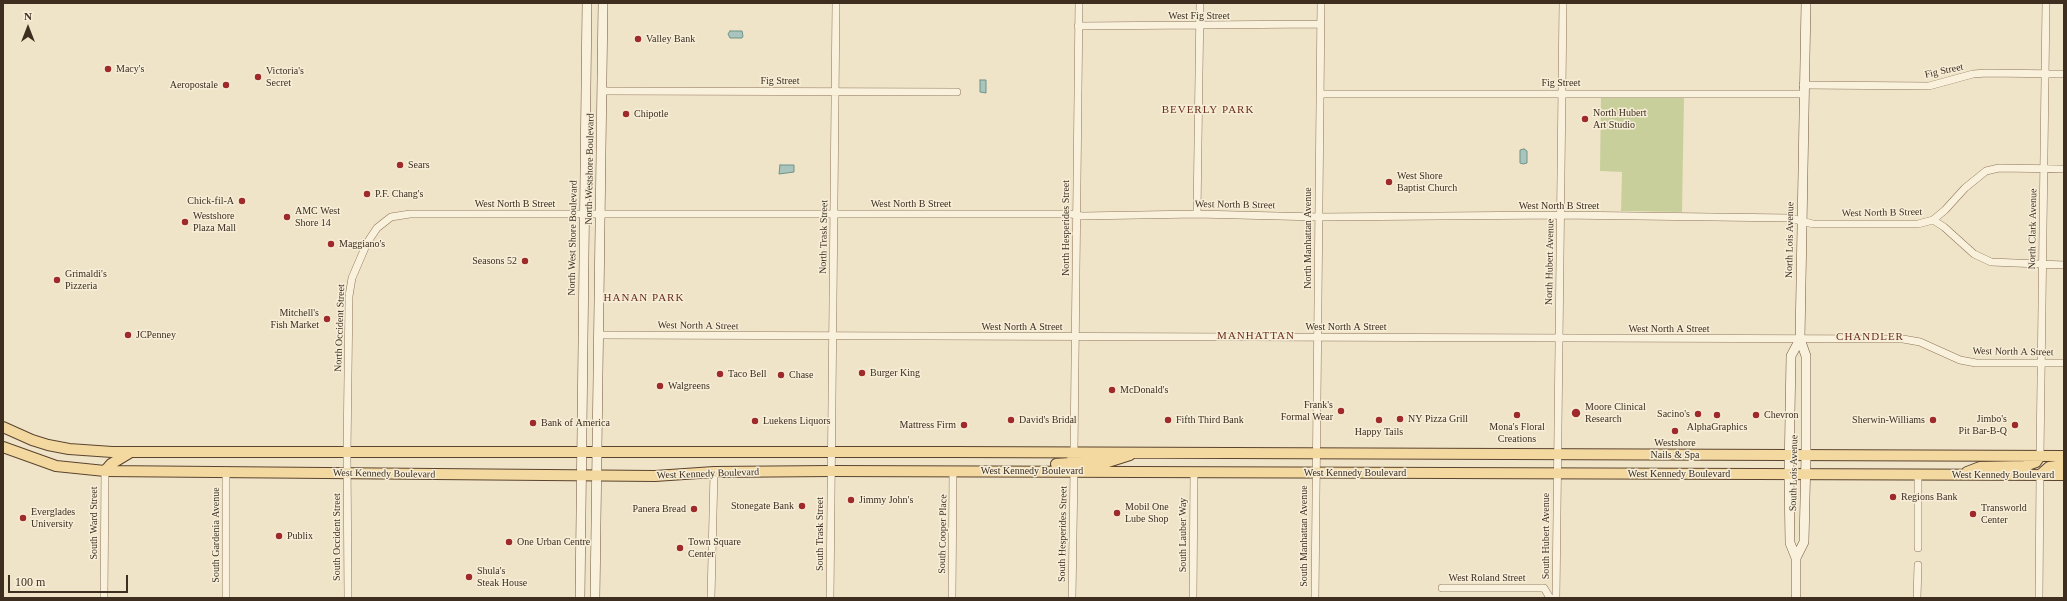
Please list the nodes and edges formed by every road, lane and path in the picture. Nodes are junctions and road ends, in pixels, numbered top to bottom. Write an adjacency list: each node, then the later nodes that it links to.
1 (587, 3): 23 (street, North West Shore Boulevard)
2 (603, 3): 16 (street, North Westshore Boulevard)
3 (836, 3): 17 (street, North Trask Street)
4 (1079, 3): 11 (street, North Hesperides Street)
5 (1200, 3): 12 (street)
6 (1320, 3): 10 (street, North Manhattan Avenue)
7 (1563, 3): 19 (street, North Hubert Avenue)
8 (1806, 3): 15 (street, North Lois Avenue)
9 (2046, 3): 13 (street, North Clark Avenue)
10 (1320, 24): 12 (street, West Fig Street); 20 (street, North Manhattan Avenue)
11 (1078, 26): 12 (street, West Fig Street); 27 (street, North Hesperides Street)
12 (1200, 26): 26 (street)
13 (2046, 74): 14 (street, Fig Street); 15 (street, Fig Street); 21 (street, North Clark Avenue)
14 (2064, 74)
15 (1803, 89): 19 (street, Fig Street); 32 (street, North Lois Avenue)
16 (602, 91): 17 (street, Fig Street); 24 (street, North Westshore Boulevard)
17 (836, 91): 18 (street, Fig Street); 25 (street, North Trask Street)
18 (957, 92)
19 (1562, 93): 20 (street, Fig Street); 28 (street, North Hubert Avenue)
20 (1320, 94): 30 (street, North Manhattan Avenue)
21 (2044, 169): 22 (street); 31 (street); 33 (street, North Clark Avenue)
22 (2064, 169)
23 (585, 214): 24 (street, West North B Street); 29 (street, West North B Street); 48 (street, North West Shore Boulevard)
24 (601, 214): 25 (street, West North B Street); 35 (street, North Westshore Boulevard)
25 (835, 214): 27 (street, West North B Street); 36 (street, North Trask Street)
26 (1198, 214): 27 (street, West North B Street); 30 (street, West North B Street)
27 (1076, 215): 37 (street, North Hesperides Street)
28 (1560, 215): 30 (street, West North B Street); 32 (street, West North B Street); 39 (street, North Hubert Avenue)
29 (391, 217): 52 (street, North Occident Street)
30 (1319, 217): 38 (street, North Manhattan Avenue)
31 (1933, 220): 32 (street, West North B Street); 33 (street, West North B Street)
32 (1801, 221): 40 (street, North Lois Avenue)
33 (2043, 265): 34 (street, West North B Street); 41 (street, North Clark Avenue)
34 (2064, 265)
35 (599, 335): 36 (street, West North A Street); 49 (street)
36 (833, 336): 37 (street, West North A Street); 50 (street, North Trask Street)
37 (1076, 337): 38 (street, West North A Street); 53 (street, North Hesperides Street)
38 (1317, 337): 39 (street, West North A Street); 55 (street, North Manhattan Avenue)
39 (1559, 338): 40 (street, West North A Street); 56 (street, North Hubert Avenue)
40 (1800, 339): 41 (street, West North A Street); 57 (street, North Lois Avenue); 58 (street, South Lois Avenue)
41 (2042, 363): 42 (street, West North A Street); 59 (street, North Clark Avenue)
42 (2064, 363)
43 (3, 427): 45 (main road, West Kennedy Boulevard)
44 (3, 434): 45 (main road)
45 (32, 440): 47 (main road, West Kennedy Boulevard)
46 (3, 447): 62 (main road, West Kennedy Boulevard)
47 (131, 452): 51 (main road, West Kennedy Boulevard); 62 (main road)
48 (581, 452): 49 (main road, West Kennedy Boulevard); 52 (main road, West Kennedy Boulevard); 71 (street, North West Shore Boulevard)
49 (598, 452): 50 (main road, West Kennedy Boulevard); 72 (street)
50 (831, 452): 53 (main road, West Kennedy Boulevard); 64 (street, North Trask Street)
51 (226, 453): 52 (main road, West Kennedy Boulevard); 63 (main road)
52 (347, 453): 70 (street, South Occident Street)
53 (1074, 453): 54 (main road, West Kennedy Boulevard); 66 (main road)
54 (1134, 453): 55 (main road, West Kennedy Boulevard); 67 (main road)
55 (1316, 453): 56 (main road, West Kennedy Boulevard); 73 (street, North Manhattan Avenue)
56 (1558, 455): 57 (main road, West Kennedy Boulevard); 74 (street, North Hubert Avenue)
57 (1790, 456): 58 (main road, West Kennedy Boulevard); 76 (street, North Lois Avenue)
58 (1806, 456): 59 (main road, West Kennedy Boulevard); 75 (street, South Lois Avenue)
59 (2040, 456): 60 (main road, West Kennedy Boulevard); 78 (main road)
60 (2064, 456)
61 (2064, 465): 79 (main road)
62 (104, 471): 63 (main road, West Kennedy Boulevard); 85 (street, South Ward Street)
63 (226, 471): 70 (main road, West Kennedy Boulevard); 86 (street, South Gardenia Avenue)
64 (831, 471): 65 (main road, West Kennedy Boulevard); 68 (main road, West Kennedy Boulevard); 91 (street, South Trask Street)
65 (953, 471): 66 (main road, West Kennedy Boulevard); 92 (street, South Cooper Place)
66 (1002, 471): 67 (main road, West Kennedy Boulevard)
67 (1074, 471): 69 (main road, West Kennedy Boulevard); 93 (street, South Hesperides Street)
68 (714, 472): 72 (main road, West Kennedy Boulevard); 90 (street)
69 (1194, 472): 73 (main road, West Kennedy Boulevard); 94 (street, South Lauber Way)
70 (347, 473): 71 (main road, West Kennedy Boulevard); 87 (street, South Occident Street)
71 (582, 474): 72 (main road, West Kennedy Boulevard); 88 (street, North West Shore Boulevard)
72 (597, 474): 89 (street)
73 (1314, 474): 74 (main road, West Kennedy Boulevard); 95 (street, South Manhattan Avenue)
74 (1556, 474): 76 (main road, West Kennedy Boulevard); 97 (street, South Hubert Avenue)
75 (1805, 474): 76 (main road, West Kennedy Boulevard); 77 (main road, West Kennedy Boulevard); 82 (street, South Lois Avenue)
76 (1789, 475): 82 (street, South Lois Avenue)
77 (1918, 475): 78 (main road, West Kennedy Boulevard); 81 (street)
78 (1961, 475): 79 (main road, West Kennedy Boulevard)
79 (2040, 475): 80 (main road, West Kennedy Boulevard); 100 (street)
80 (2064, 475)
81 (1918, 548)
82 (1796, 558): 98 (street, South Lois Avenue)
83 (1918, 565): 99 (street)
84 (1442, 588): 96 (street, West Roland Street)
85 (104, 598)
86 (226, 598)
87 (348, 598)
88 (580, 598)
89 (595, 598)
90 (711, 598)
91 (830, 598)
92 (952, 598)
93 (1072, 598)
94 (1193, 598)
95 (1315, 598)
96 (1550, 598)
97 (1556, 598)
98 (1796, 598)
99 (1917, 598)
100 (2039, 598)

